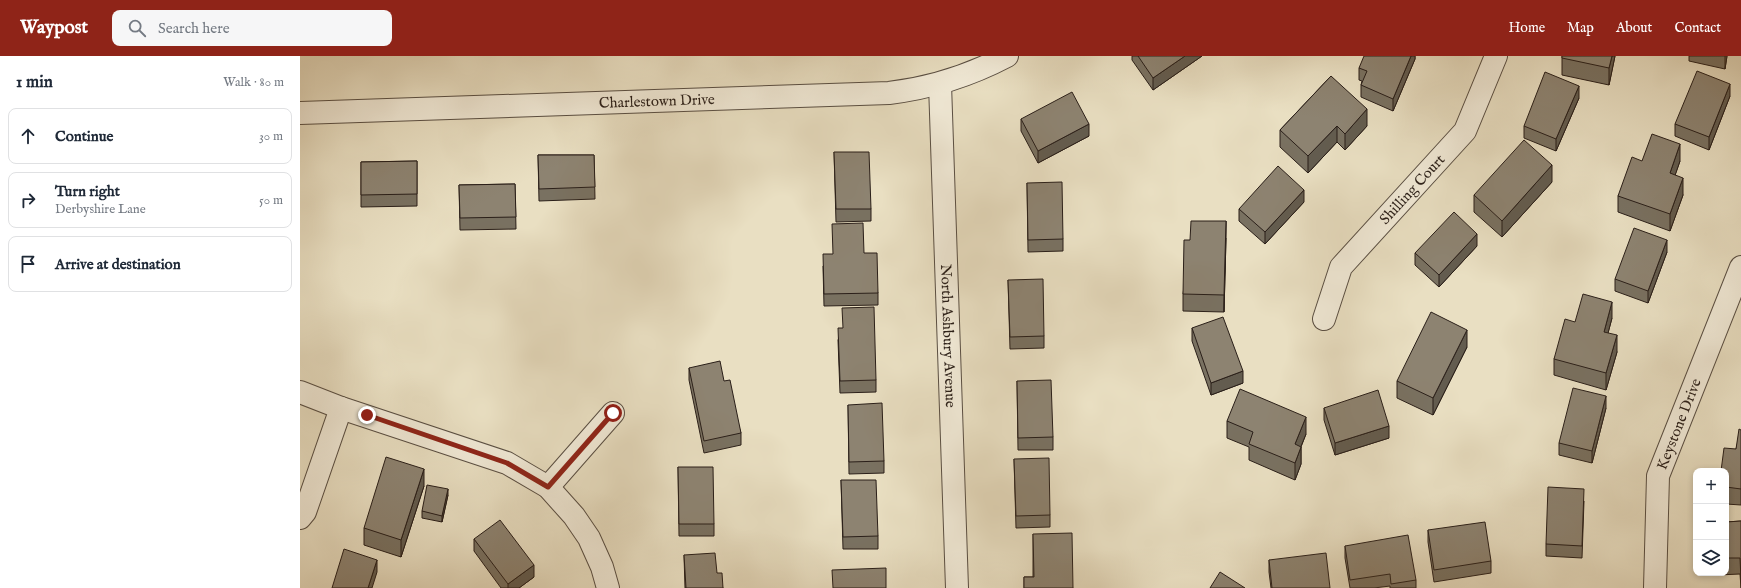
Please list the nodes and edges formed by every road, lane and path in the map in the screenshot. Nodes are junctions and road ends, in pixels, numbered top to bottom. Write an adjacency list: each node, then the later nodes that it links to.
1 (1007, 56): 3 (street, Charlestown Drive)
2 (1496, 56): 6 (street, Shilling Court)
3 (940, 84): 4 (street, Charlestown Drive); 13 (street, North Ashbury Avenue)
4 (300, 113)
5 (1741, 267): 14 (street, Keystone Drive)
6 (1324, 319)
7 (300, 392): 8 (street)
8 (341, 408): 10 (street); 11 (street)
9 (613, 413): 10 (street)
10 (548, 487): 12 (street)
11 (300, 518)
12 (608, 588)
13 (957, 588)
14 (1655, 588)

